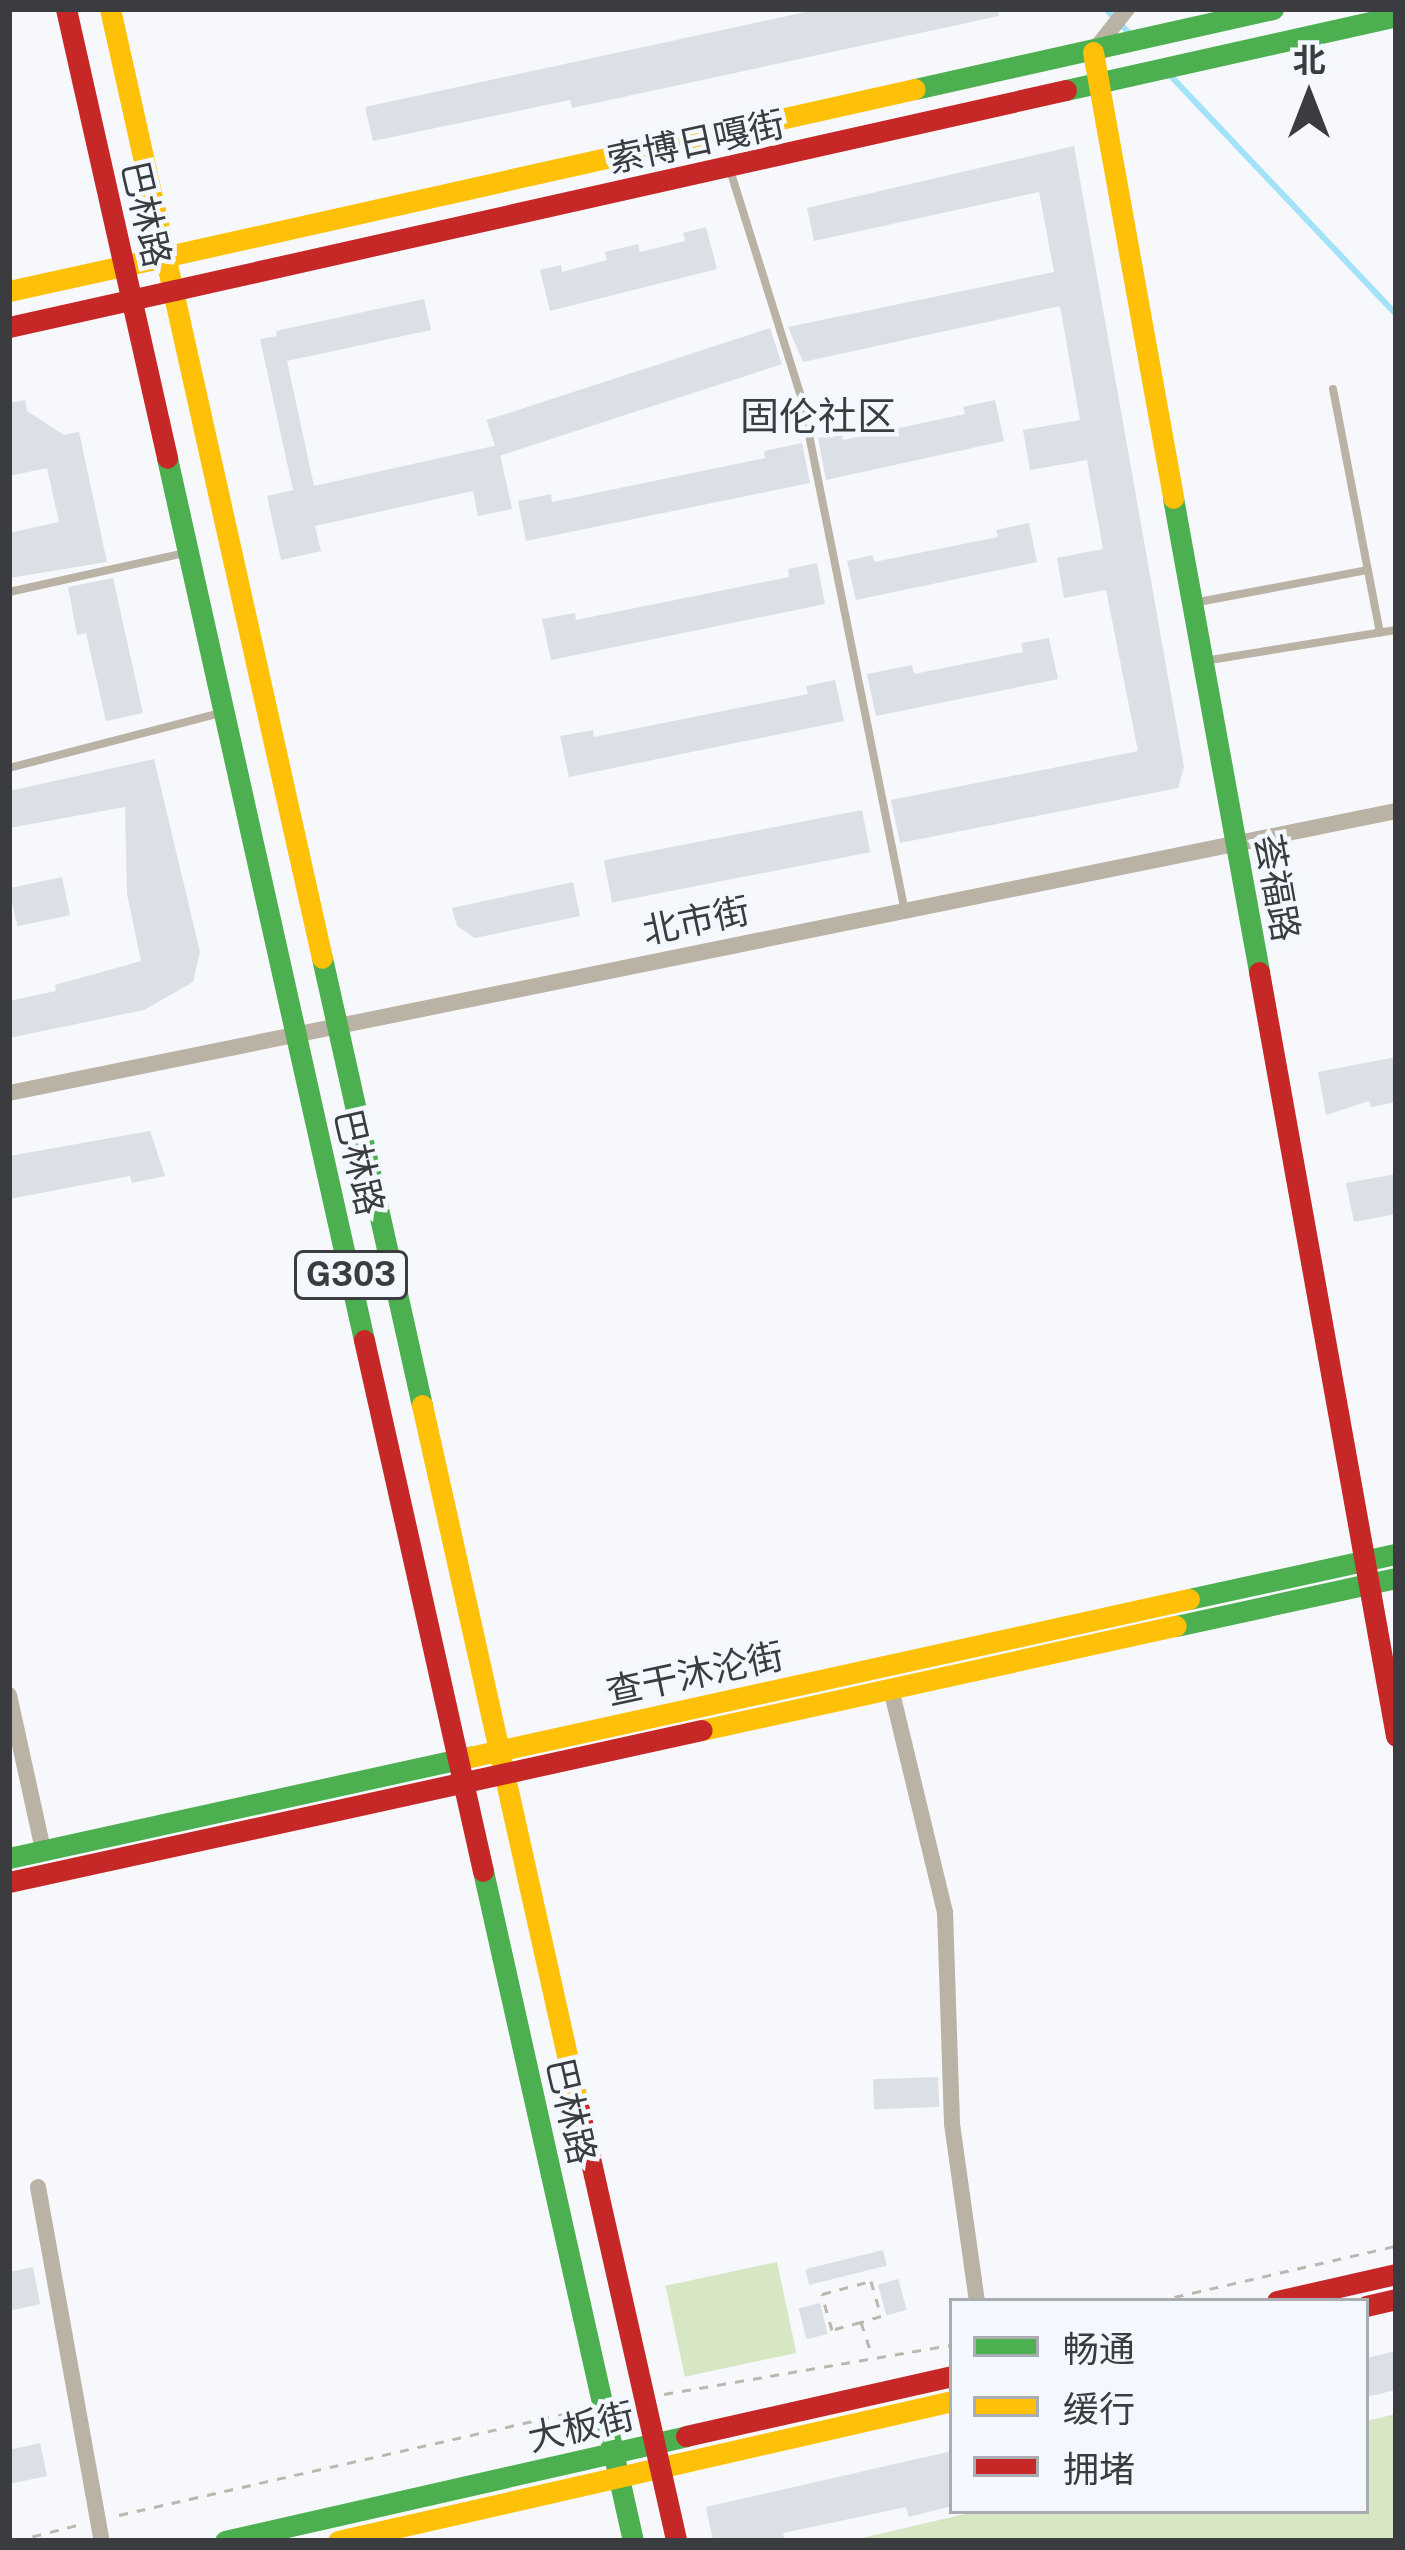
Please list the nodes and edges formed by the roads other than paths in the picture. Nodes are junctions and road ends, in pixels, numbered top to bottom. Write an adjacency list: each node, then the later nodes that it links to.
1 (66, 9): 10 (main road, 巴林路 / G303)
2 (110, 9): 9 (main road, 巴林路 / G303)
3 (1127, 9): 6 (street)
4 (1274, 9): 6 (main road, 索博日嘎街)
5 (1396, 16): 7 (main road, 索博日嘎街)
6 (1093, 52): 7 (main road, 荟福路); 9 (main road, 索博日嘎街)
7 (1099, 87): 8 (main road, 索博日嘎街); 19 (main road, 荟福路)
8 (729, 168): 11 (main road, 索博日嘎街); 27 (lane)
9 (167, 256): 10 (main road, 索博日嘎街); 11 (main road, 巴林路 / G303)
10 (124, 266): 12 (main road, 索博日嘎街); 13 (main road, 巴林路 / G303)
11 (175, 290): 13 (main road, 索博日嘎街); 28 (main road, 巴林路 / G303)
12 (9, 291)
13 (132, 300): 14 (main road, 索博日嘎街); 16 (main road, 巴林路 / G303)
14 (9, 327)
15 (1333, 388): 17 (lane)
16 (189, 552): 18 (lane); 23 (main road, 巴林路 / G303)
17 (1368, 570): 19 (lane); 21 (lane)
18 (9, 592)
19 (1192, 603): 22 (main road, 荟福路)
20 (1396, 630): 21 (lane)
21 (1380, 633): 22 (lane)
22 (1202, 661): 26 (main road, 荟福路)
23 (224, 712): 24 (lane); 29 (main road, 巴林路 / G303)
24 (9, 768)
25 (1396, 811): 26 (street, 北市街)
26 (1235, 844): 27 (street, 北市街); 32 (main road, 荟福路)
27 (905, 912): 28 (street, 北市街)
28 (339, 1028): 29 (street, 北市街); 38 (main road, 巴林路 / G303)
29 (298, 1037): 30 (street, 北市街); 39 (main road, 巴林路 / G303)
30 (9, 1093)
31 (1396, 1554): 32 (main road, 查干沐沦街)
32 (1364, 1561): 34 (main road, 荟福路); 38 (main road, 查干沐沦街)
33 (1396, 1578): 34 (main road, 查干沐沦街)
34 (1369, 1584): 35 (main road, 查干沐沦街); 37 (main road, 荟福路)
35 (891, 1689): 40 (main road, 查干沐沦街); 46 (street)
36 (9, 1695): 41 (street)
37 (1396, 1736)
38 (500, 1750): 39 (main road, 查干沐沦街); 40 (main road, 巴林路 / G303)
39 (462, 1771): 40 (main road, 查干沐沦街); 41 (main road, 查干沐沦街); 43 (main road, 查干沐沦街); 51 (main road, 巴林路 / G303)
40 (505, 1773): 50 (main road, 巴林路 / G303)
41 (43, 1850): 42 (main road, 查干沐沦街)
42 (9, 1858)
43 (9, 1882)
44 (38, 2188): 54 (street)
45 (1396, 2273): 47 (main road)
46 (977, 2298)
47 (1289, 2298)
48 (949, 2377): 50 (main road, 大板街)
49 (949, 2402): 52 (main road, 大板街)
50 (654, 2444): 51 (main road, 大板街); 52 (main road, 巴林路 / G303)
51 (614, 2453): 53 (main road, 巴林路 / G303); 55 (main road, 大板街)
52 (659, 2468): 53 (main road, 大板街); 58 (main road, 巴林路 / G303)
53 (619, 2477): 56 (main road, 大板街); 57 (main road, 巴林路 / G303)
54 (102, 2541)
55 (225, 2541)
56 (338, 2541)
57 (633, 2541)
58 (676, 2541)

